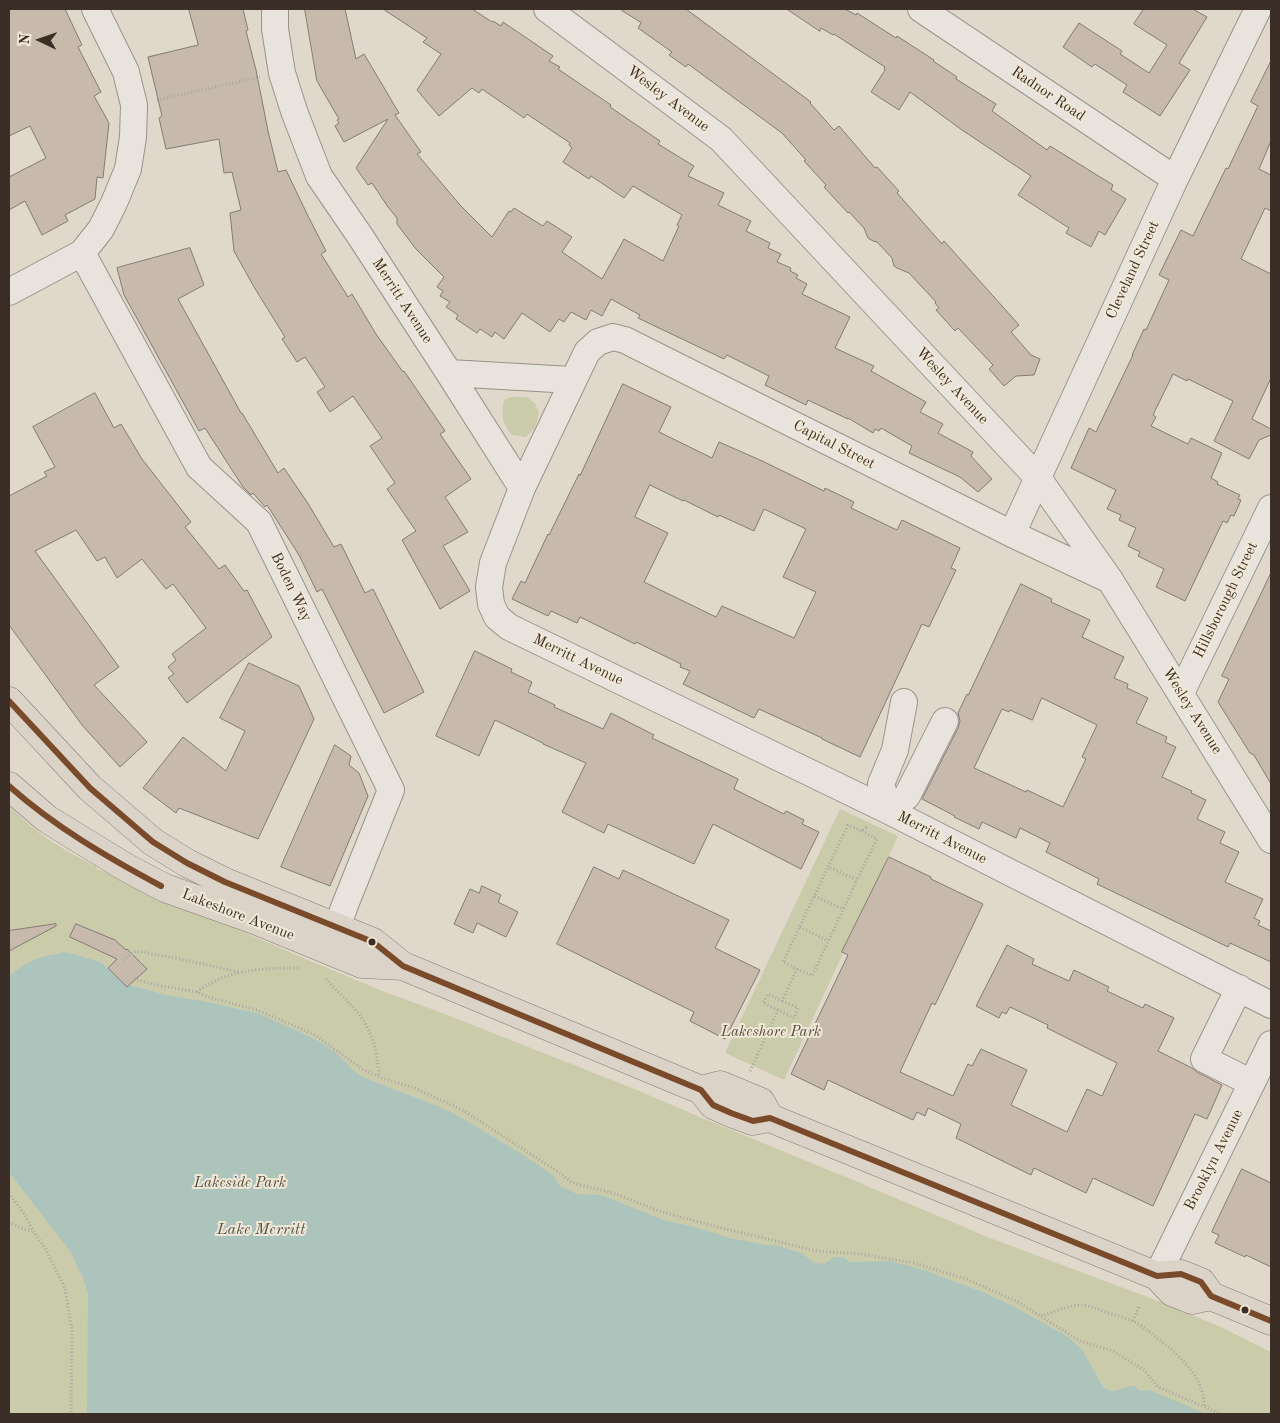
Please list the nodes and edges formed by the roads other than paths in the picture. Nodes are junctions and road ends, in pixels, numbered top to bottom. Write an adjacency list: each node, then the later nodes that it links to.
1 (95, 9): 7 (street)
2 (275, 9): 9 (street, Merritt Avenue)
3 (547, 9): 11 (street, Wesley Avenue)
4 (921, 9): 6 (street, Radnor Road)
5 (1258, 9): 6 (street, Cleveland Street)
6 (1175, 179): 11 (street, Cleveland Street)
7 (82, 253): 8 (street); 23 (street, Boden Way)
8 (9, 292)
9 (450, 373): 10 (street); 12 (street, Merritt Avenue)
10 (572, 380): 12 (street, Capital Street); 14 (street, Capital Street)
11 (1038, 478): 14 (street, Cleveland Street); 15 (street, Wesley Avenue)
12 (522, 488): 21 (street, Merritt Avenue)
13 (1271, 508): 16 (street, Hillsborough Street)
14 (1012, 534): 15 (street, Capital Street)
15 (1110, 580): 16 (street, Wesley Avenue)
16 (1181, 693): 22 (street, Wesley Avenue)
17 (9, 701): 23 (main road, Lakeshore Avenue)
18 (904, 702): 21 (street)
19 (945, 721): 21 (street)
20 (9, 786): 23 (main road, Lakeshore Avenue)
21 (889, 811): 24 (street, Merritt Avenue)
22 (1271, 840)
23 (332, 938): 28 (main road, Lakeshore Avenue)
24 (1238, 988): 25 (street, Merritt Avenue); 27 (street)
25 (1271, 1004)
26 (1271, 1044): 27 (street, Brooklyn Avenue)
27 (1252, 1082): 28 (street, Brooklyn Avenue)
28 (1157, 1276): 29 (main road, Lakeshore Avenue)
29 (1271, 1321)

